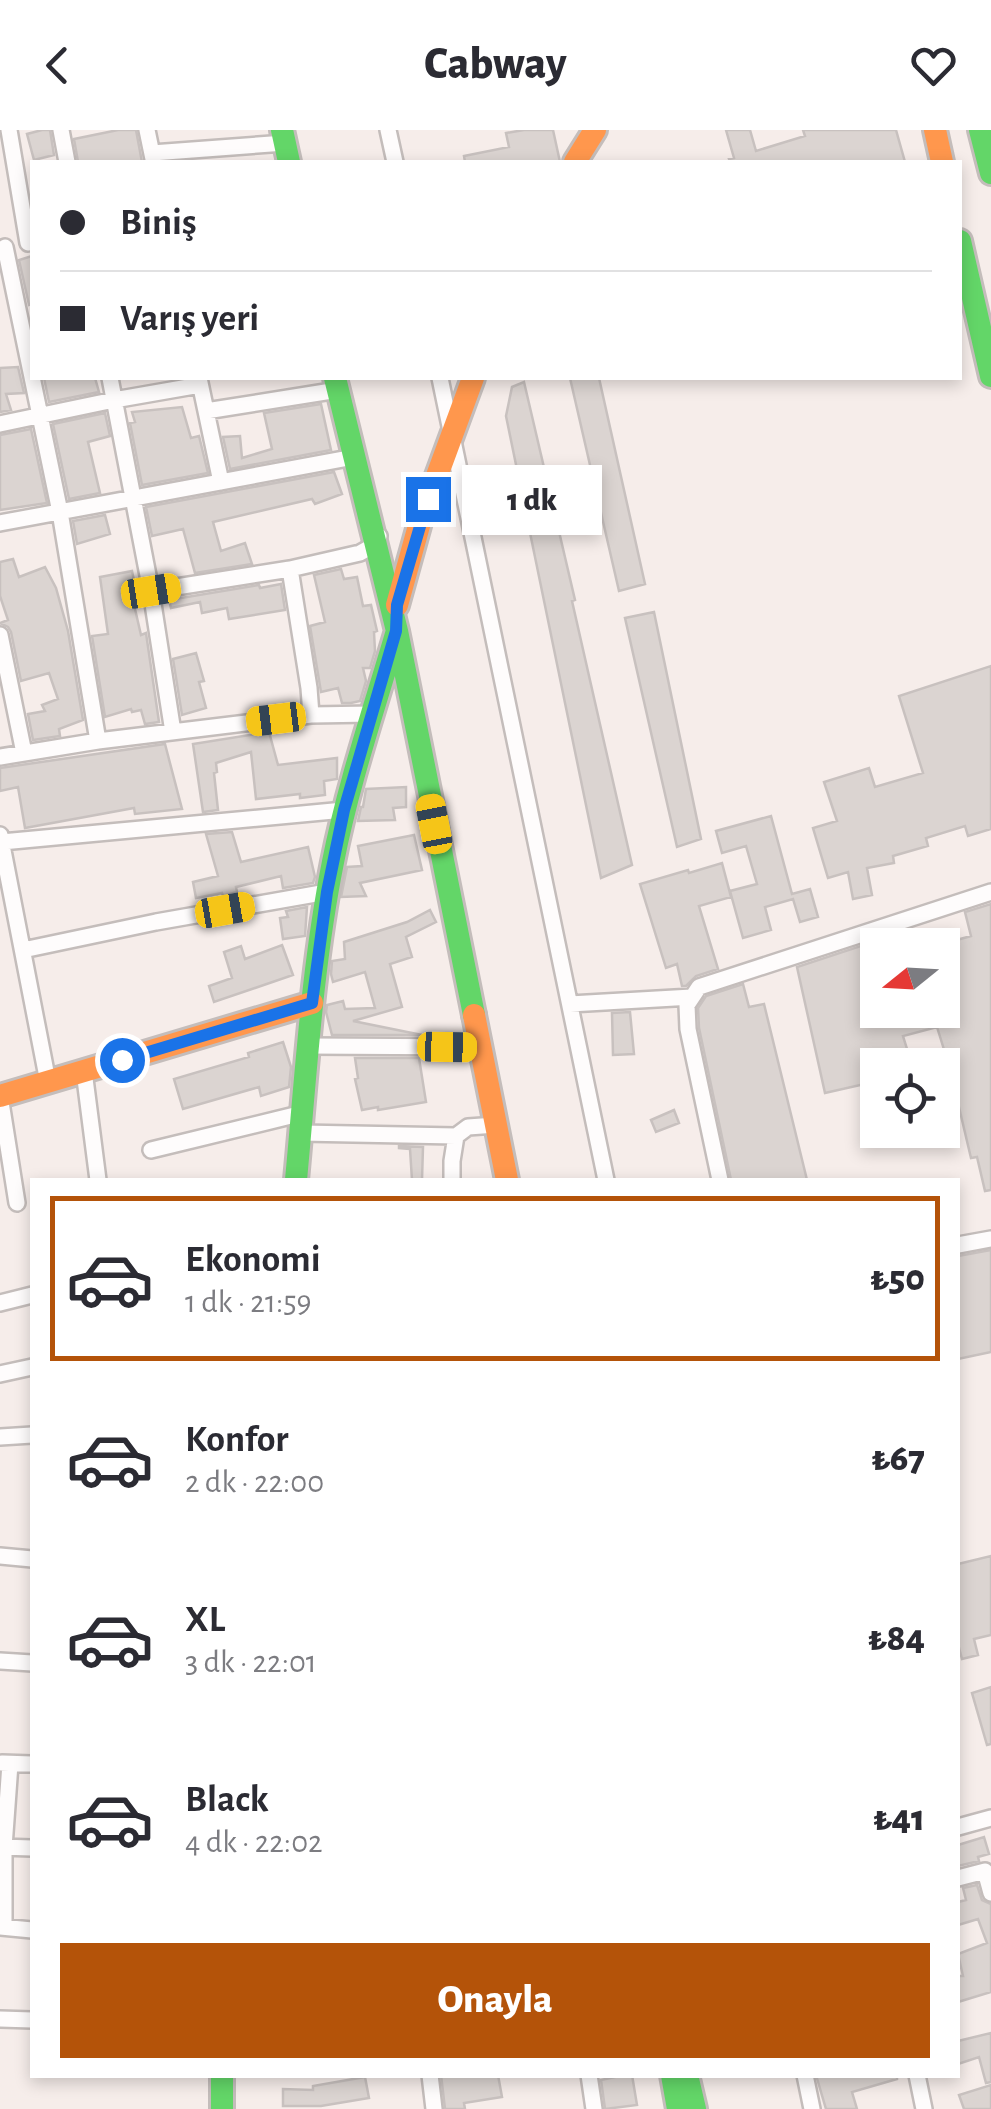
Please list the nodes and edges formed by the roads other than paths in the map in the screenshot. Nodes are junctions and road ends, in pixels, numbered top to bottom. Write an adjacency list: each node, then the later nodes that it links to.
1 (60, 130): 10 (street)
2 (147, 130): 9 (street)
3 (388, 130): 11 (street)
4 (595, 130): 12 (main road)
5 (935, 130): 13 (main road)
6 (980, 130): 14 (main road)
7 (15, 131): 15 (street)
8 (288, 141): 9 (street)
9 (153, 158)
10 (67, 160)
11 (395, 160)
12 (576, 160)
13 (942, 160)
14 (991, 173)
15 (30, 242): 16 (street)
16 (3, 248): 18 (street)
17 (962, 249): 19 (main road)
18 (30, 370)
19 (991, 376)
20 (32, 380): 28 (street)
21 (110, 380): 26 (street)
22 (440, 380): 30 (street)
23 (472, 380): 30 (main road)
24 (200, 382): 26 (street); 27 (street)
25 (340, 382): 27 (street); 31 (main road); 36 (main road)
26 (114, 400): 28 (street); 33 (street)
27 (206, 411): 32 (street)
28 (40, 415): 29 (street); 34 (street)
29 (0, 424)
30 (452, 436): 39 (main road); 55 (street)
31 (354, 457): 32 (street); 36 (main road)
32 (221, 482): 33 (street)
33 (134, 498): 34 (street); 38 (street)
34 (60, 512): 35 (street); 45 (street)
35 (0, 523)
36 (378, 538): 37 (street); 39 (main road); 40 (main road)
37 (290, 569): 38 (street); 43 (street)
38 (151, 591): 44 (street)
39 (397, 605): 40 (main road)
40 (396, 631): 42 (main road); 57 (main road)
41 (0, 635): 46 (street)
42 (372, 714): 43 (street); 48 (main road)
43 (311, 715): 44 (street)
44 (173, 732): 45 (street)
45 (98, 742): 46 (street)
46 (24, 753): 47 (street)
47 (0, 758)
48 (344, 810): 49 (street); 50 (main road)
49 (1, 838): 52 (street)
50 (327, 892): 52 (street); 54 (main road)
51 (991, 892): 53 (street)
52 (23, 950): 59 (street)
53 (692, 997): 55 (street); 71 (street)
54 (312, 1003): 56 (main road); 58 (main road)
55 (570, 1004): 70 (street)
56 (308, 1046): 57 (street); 61 (main road)
57 (482, 1048): 62 (main road)
58 (84, 1071): 59 (main road); 66 (street)
59 (48, 1082): 60 (main road)
60 (0, 1096): 65 (street)
61 (302, 1123): 63 (street); 64 (street); 67 (main road)
62 (496, 1125): 63 (street); 69 (main road)
63 (456, 1136): 68 (street)
64 (151, 1150)
65 (6, 1178): 72 (street)
66 (98, 1178)
67 (296, 1178)
68 (452, 1178)
69 (506, 1178)
70 (606, 1178)
71 (720, 1178)
72 (17, 1203)
73 (991, 1239): 74 (street)
74 (960, 1245)
75 (30, 1295): 76 (street)
76 (0, 1302)
77 (30, 1367): 78 (street)
78 (0, 1374)
79 (30, 1435): 80 (street)
80 (0, 1437)
81 (0, 1556): 82 (street)
82 (30, 1558)
83 (0, 1661): 84 (street)
84 (30, 1663)
85 (5, 1763): 86 (street); 89 (street)
86 (30, 1764)
87 (991, 1818): 88 (street)
88 (960, 1826)
89 (2, 1847): 90 (street); 93 (street)
90 (30, 1848)
91 (960, 1877): 92 (street)
92 (991, 1893)
93 (2, 1927): 94 (street)
94 (30, 1930)
95 (0, 2019): 96 (street)
96 (30, 2020)
97 (222, 2078): 104 (main road)
98 (430, 2078): 105 (street)
99 (589, 2078): 106 (street)
100 (673, 2078): 107 (main road)
101 (688, 2078): 108 (main road)
102 (806, 2078): 109 (street)
103 (919, 2078): 110 (street)
104 (222, 2109)
105 (434, 2109)
106 (594, 2109)
107 (678, 2109)
108 (695, 2109)
109 (812, 2109)
110 (924, 2109)

